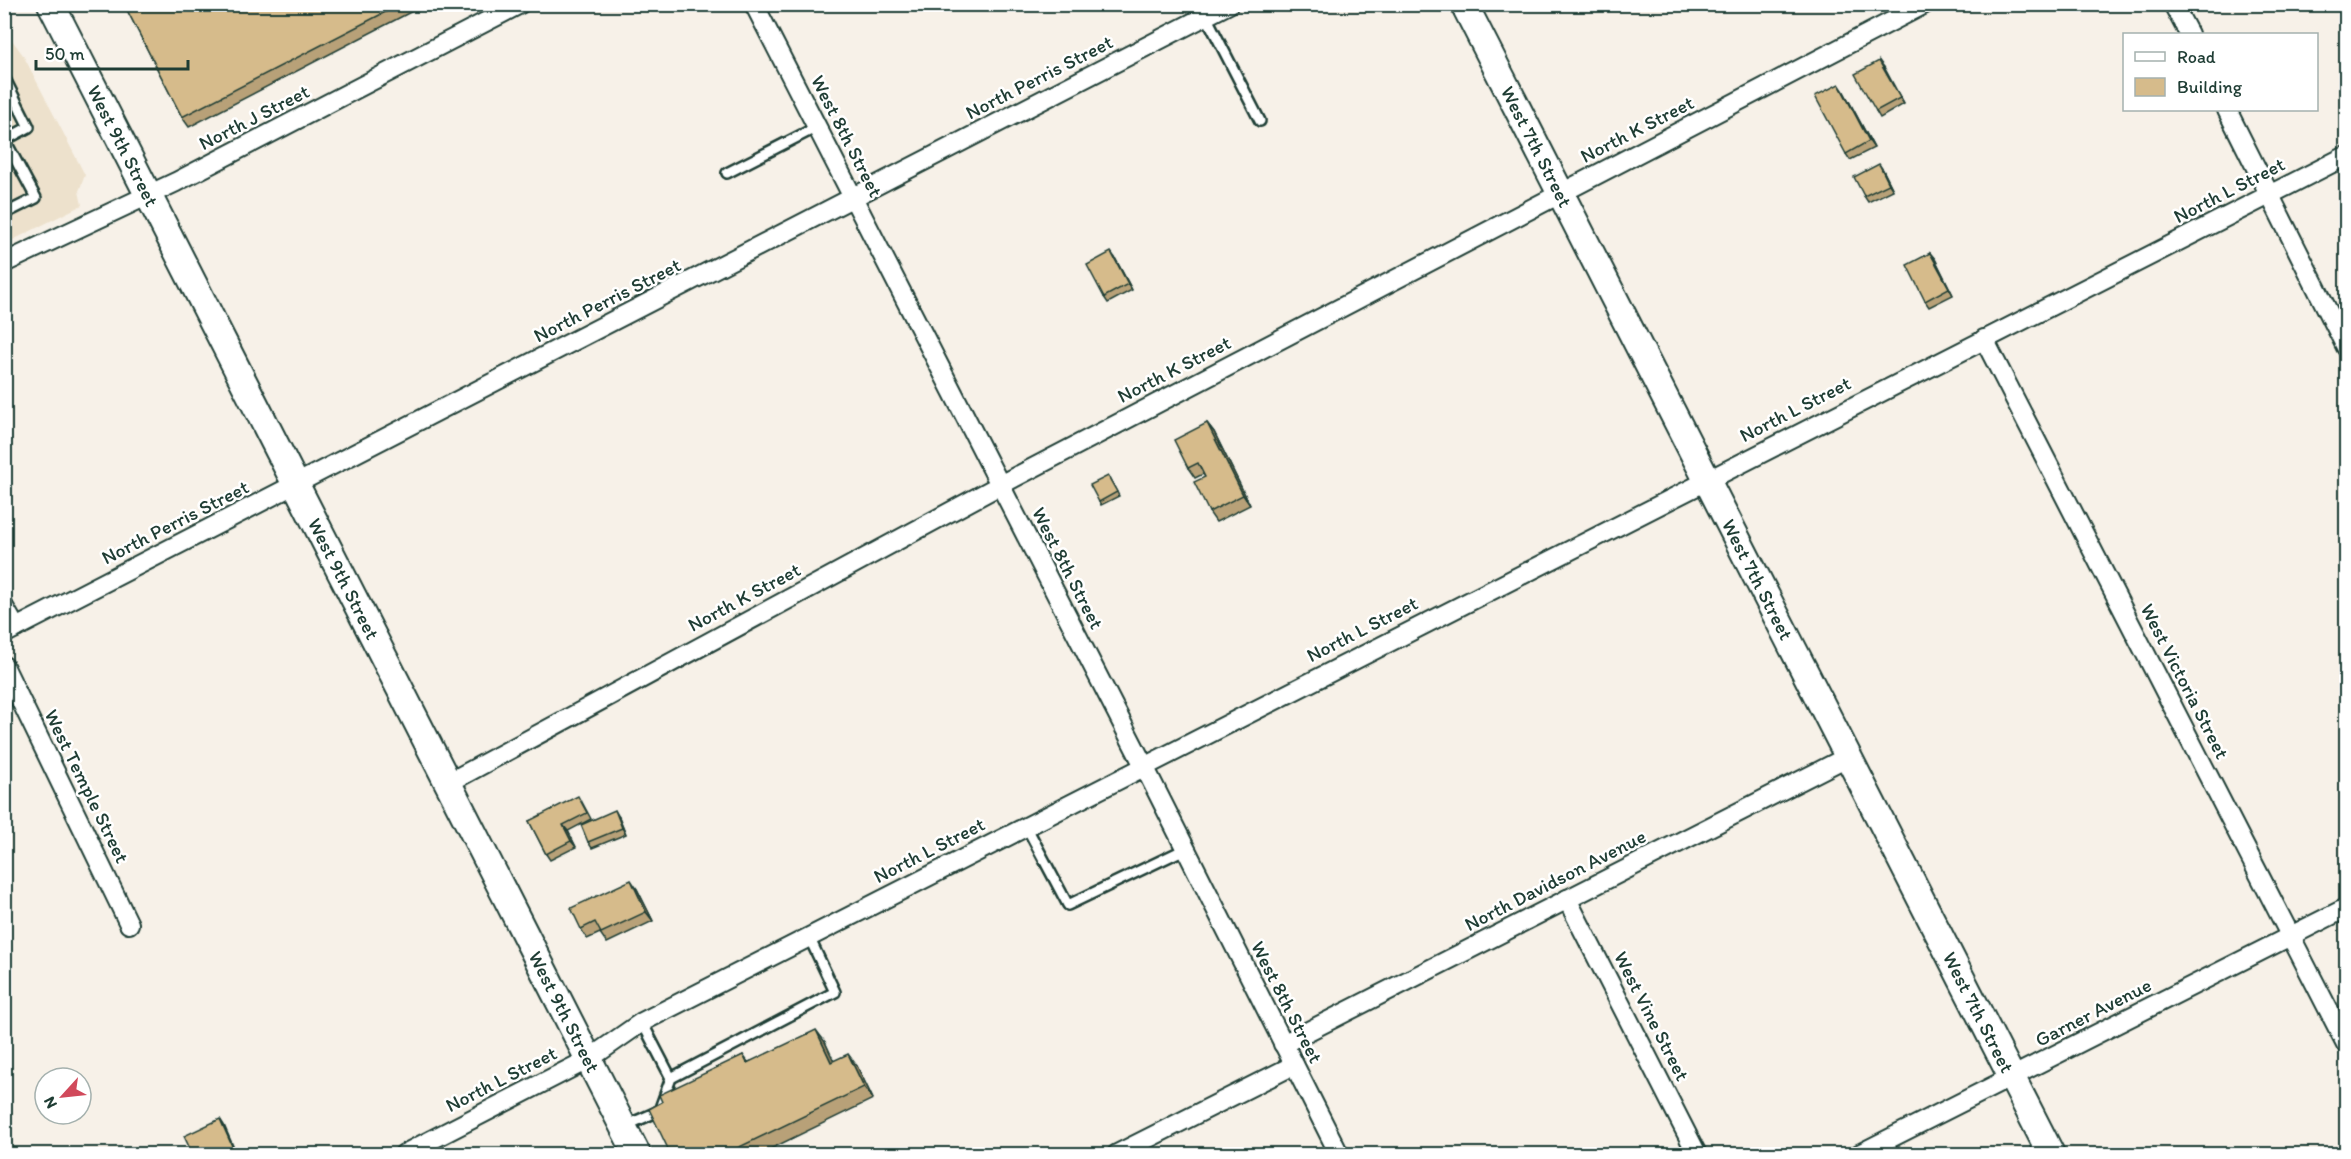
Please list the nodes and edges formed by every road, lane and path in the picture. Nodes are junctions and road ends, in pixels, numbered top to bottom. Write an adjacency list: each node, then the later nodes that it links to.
1 (51, 4): 18 (street, West 9th Street)
2 (520, 4): 18 (street, North J Street)
3 (754, 4): 13 (street, West 8th Street)
4 (1229, 4): 8 (street, North Perris Street)
5 (1464, 4): 16 (street, West 7th Street)
6 (1925, 4): 16 (street, North K Street)
7 (2173, 4): 9 (street)
8 (1206, 16): 12 (lane); 19 (street, North Perris Street)
9 (2188, 33)
10 (4, 76): 20 (lane)
11 (2228, 111): 17 (street)
12 (1260, 120)
13 (817, 127): 15 (lane); 19 (street, West 8th Street)
14 (2346, 156): 17 (street, North L Street)
15 (727, 173)
16 (1561, 194): 24 (street, West 7th Street); 26 (street, North K Street)
17 (2271, 194): 22 (street, North L Street); 23 (street)
18 (149, 195): 21 (street, North J Street); 25 (street, West 9th Street)
19 (854, 199): 25 (street, North Perris Street); 26 (street, West 8th Street)
20 (4, 214)
21 (4, 263)
22 (1984, 339): 24 (street, North L Street); 38 (street, West Victoria Street)
23 (2346, 347)
24 (1707, 479): 30 (street, West 7th Street); 31 (street, North L Street)
25 (296, 485): 28 (street, North Perris Street); 32 (street, West 9th Street)
26 (1000, 485): 31 (street, West 8th Street); 32 (street, North K Street)
27 (4, 607): 28 (street)
28 (10, 631)
29 (4, 666): 37 (street, West Temple Street)
30 (1849, 756): 35 (street, North Davidson Avenue); 46 (street, West 7th Street)
31 (1144, 766): 33 (street, North L Street); 34 (street, West 8th Street)
32 (448, 783): 43 (street, West 9th Street)
33 (1026, 826): 34 (lane); 39 (street, North L Street)
34 (1185, 849): 41 (street, West 8th Street)
35 (1567, 899): 41 (street, North Davidson Avenue); 52 (street, West Vine Street)
36 (2346, 908): 38 (street, Garner Avenue)
37 (129, 924)
38 (2291, 936): 42 (street, West Victoria Street); 46 (street, Garner Avenue)
39 (809, 937): 40 (street, North L Street); 45 (lane)
40 (642, 1022): 43 (street, North L Street); 45 (lane)
41 (1283, 1044): 44 (street, West 8th Street)
42 (2346, 1044)
43 (589, 1059): 47 (street, West 9th Street); 48 (street, North L Street)
44 (1294, 1065): 50 (street); 51 (street, West 8th Street)
45 (671, 1078): 47 (lane)
46 (2012, 1078): 53 (street, Garner Avenue); 54 (street, West 7th Street)
47 (623, 1128): 49 (street, West 9th Street)
48 (404, 1155)
49 (637, 1155)
50 (1117, 1155)
51 (1339, 1155)
52 (1697, 1155)
53 (1858, 1155)
54 (2051, 1155)

